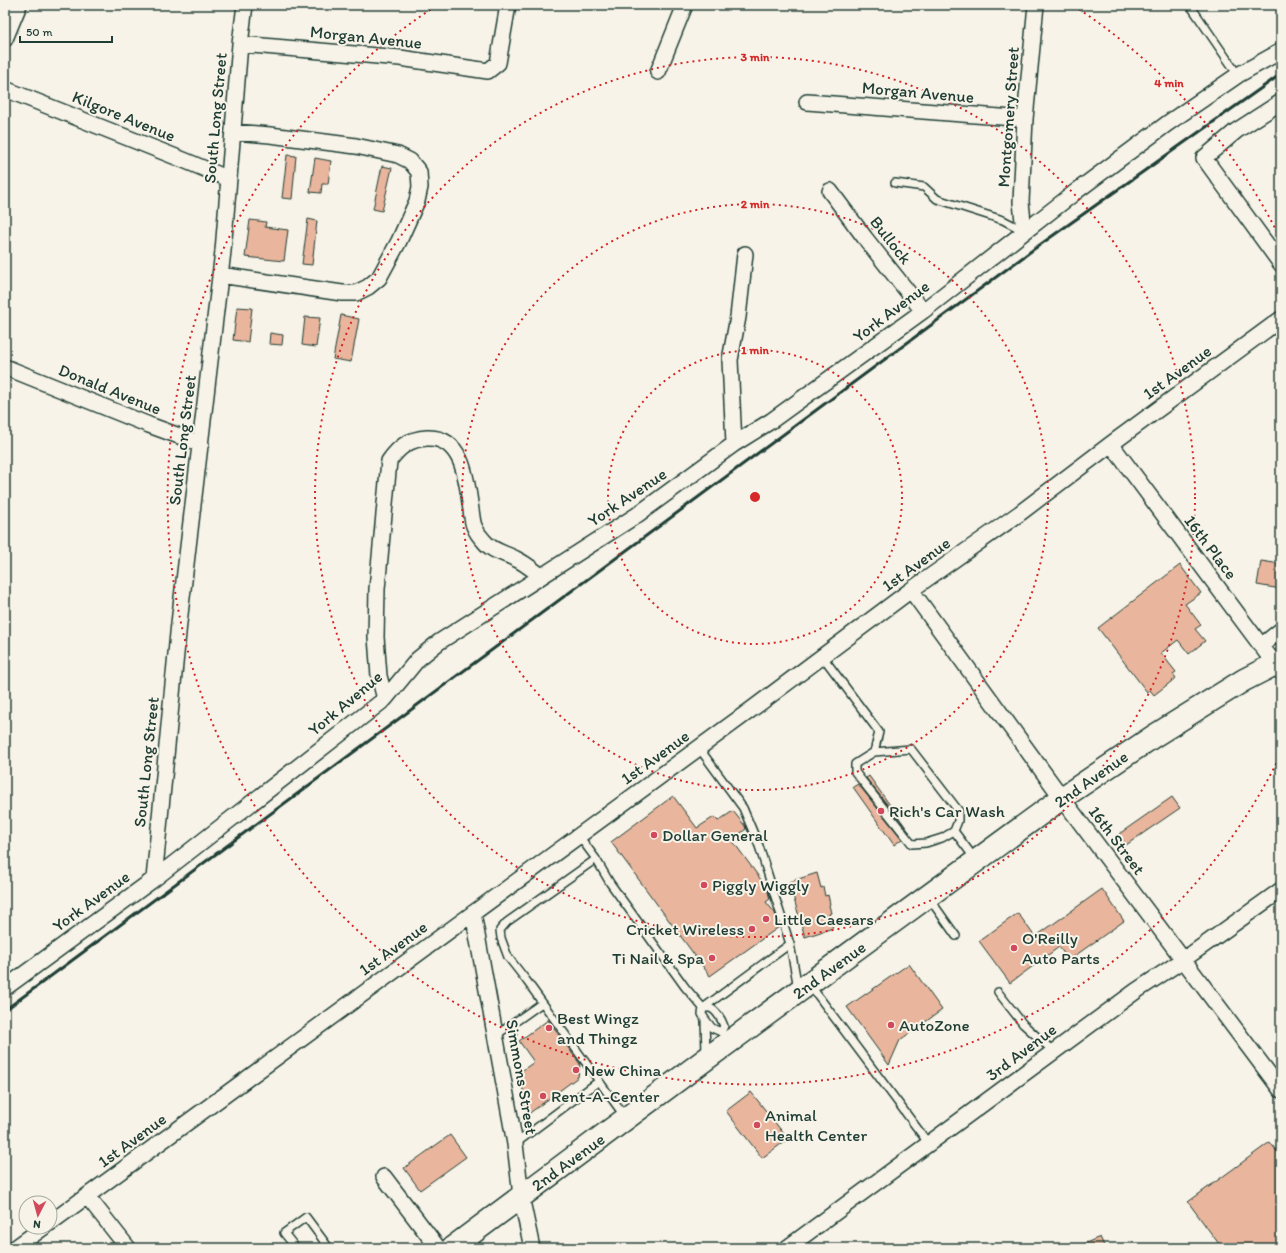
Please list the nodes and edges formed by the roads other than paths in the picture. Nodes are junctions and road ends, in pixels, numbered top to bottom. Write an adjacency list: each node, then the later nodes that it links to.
1 (19, 5): 7 (street)
2 (245, 5): 8 (street, South Long Street)
3 (508, 5): 8 (street, Morgan Avenue)
4 (686, 5): 10 (street)
5 (1036, 5): 15 (street, Montgomery Street)
6 (1190, 5): 11 (lane)
7 (5, 39)
8 (240, 44): 16 (street, South Long Street)
9 (1281, 51): 11 (street, York Avenue)
10 (658, 72)
11 (1238, 75): 20 (street, York Avenue)
12 (5, 89): 17 (street, Kilgore Avenue)
13 (807, 102): 15 (street, Morgan Avenue)
14 (1281, 102): 22 (street)
15 (1025, 119): 20 (street, Montgomery Street)
16 (234, 132): 17 (street, South Long Street); 23 (street)
17 (229, 179): 23 (street, South Long Street)
18 (895, 183): 20 (lane)
19 (830, 191): 24 (street, Bullock)
20 (1024, 231): 24 (street, York Avenue)
21 (745, 254): 28 (street)
22 (1281, 264)
23 (220, 275): 27 (street, South Long Street)
24 (923, 311): 28 (street, York Avenue)
25 (1281, 319): 29 (street, 1st Avenue)
26 (5, 367): 27 (street, Donald Avenue)
27 (201, 444): 44 (street, South Long Street)
28 (734, 444): 30 (street, York Avenue)
29 (1111, 444): 31 (street, 1st Avenue); 33 (street, 16th Place)
30 (541, 576): 36 (street, York Avenue); 36 (street)
31 (912, 590): 34 (street, 1st Avenue); 39 (street, 16th Street)
32 (1281, 630): 33 (street)
33 (1261, 646): 35 (street, 16th Place)
34 (823, 657): 37 (street, 1st Avenue); 38 (lane)
35 (1279, 666): 39 (main road, 2nd Avenue)
36 (385, 698): 44 (street, York Avenue)
37 (699, 748): 41 (street, 1st Avenue); 49 (lane)
38 (874, 752): 40 (lane); 40 (lane)
39 (1062, 798): 43 (main road, 2nd Avenue); 50 (street, 16th Street)
40 (954, 831): 43 (lane)
41 (579, 836): 42 (lane); 47 (street, 1st Avenue)
42 (596, 859): 54 (lane); 55 (lane)
43 (977, 861): 46 (main road, 2nd Avenue)
44 (154, 879): 51 (street, York Avenue)
45 (1281, 890): 50 (street, 3rd Avenue)
46 (928, 897): 48 (lane); 52 (main road, 2nd Avenue)
47 (473, 913): 57 (street, Simmons Street); 67 (street, 1st Avenue)
48 (956, 936)
49 (790, 944): 52 (lane); 55 (lane)
50 (1183, 960): 59 (street, 3rd Avenue); 62 (street, 16th Street)
51 (5, 988)
52 (804, 988): 58 (main road, 2nd Avenue); 65 (lane)
53 (998, 992): 59 (lane)
54 (542, 1003): 57 (lane); 61 (lane)
55 (703, 1008): 56 (lane); 58 (lane)
56 (705, 1019): 58 (lane); 60 (lane)
57 (495, 1036): 64 (street, Simmons Street)
58 (725, 1037): 60 (main road, 2nd Avenue)
59 (1053, 1051): 65 (street, 3rd Avenue)
60 (706, 1059): 63 (main road, 2nd Avenue)
61 (599, 1081): 63 (lane); 64 (lane)
62 (1281, 1090)
63 (627, 1119): 68 (main road, 2nd Avenue)
64 (515, 1144): 68 (street, Simmons Street)
65 (929, 1144): 78 (street, 3rd Avenue)
66 (384, 1177): 75 (street)
67 (87, 1196): 69 (street, 1st Avenue); 72 (street)
68 (521, 1196): 76 (main road, 2nd Avenue); 77 (street, Simmons Street)
69 (58, 1217)
70 (33, 1235): 71 (street)
71 (15, 1248)
72 (128, 1248)
73 (296, 1248): 74 (lane)
74 (329, 1248)
75 (438, 1248)
76 (452, 1248)
77 (532, 1248)
78 (787, 1248)

